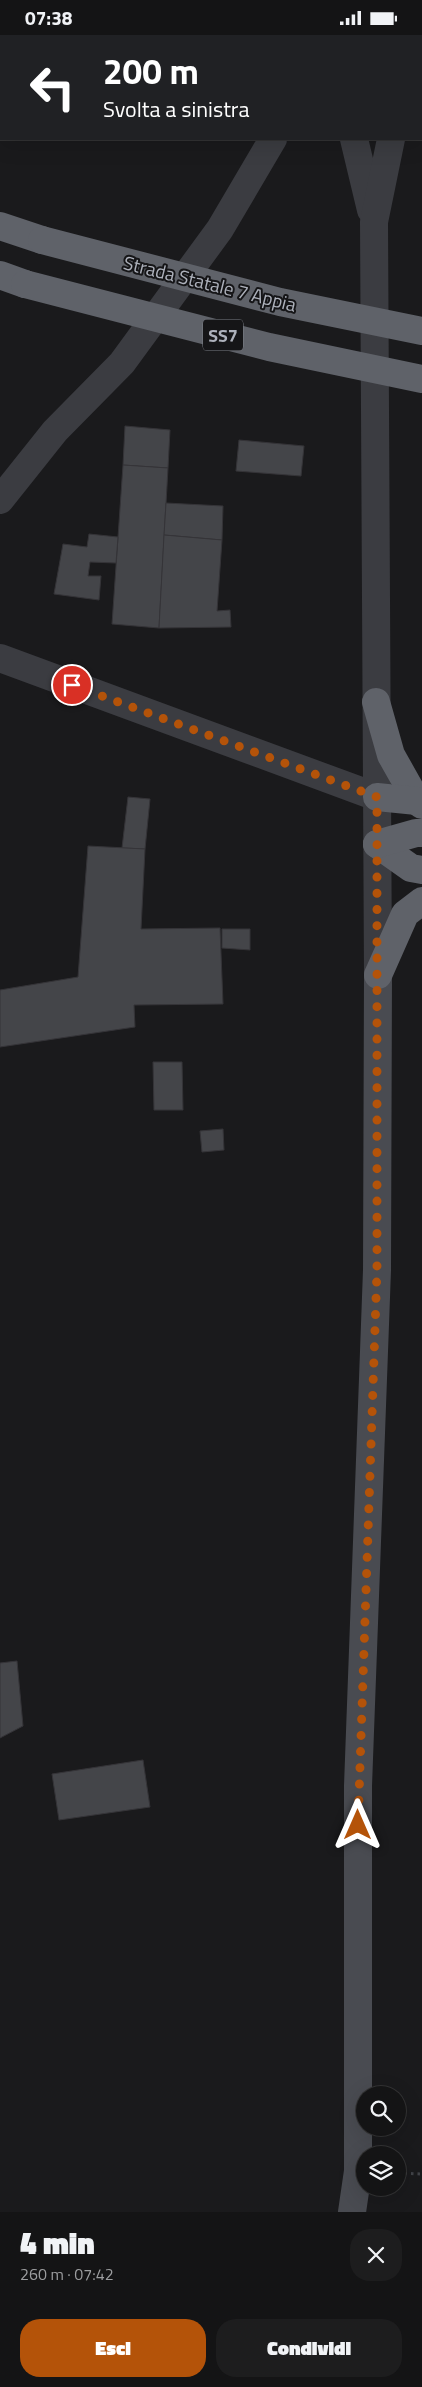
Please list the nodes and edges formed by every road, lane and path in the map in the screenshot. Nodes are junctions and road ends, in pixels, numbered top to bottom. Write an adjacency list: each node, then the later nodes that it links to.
1 (272, 140): 9 (street)
2 (354, 140): 4 (street)
3 (391, 140): 4 (street)
4 (374, 223): 11 (street)
5 (0, 226): 7 (highway, Strada Statale 7 Appia / SS7, bridge)
6 (12, 280): 8 (highway, SS7, bridge)
7 (422, 331)
8 (422, 379)
9 (0, 500)
10 (0, 658): 12 (street)
11 (376, 702): 12 (street); 13 (highway)
12 (377, 797): 13 (highway); 15 (street)
13 (419, 803)
14 (422, 833): 15 (highway)
15 (377, 844): 16 (highway); 18 (street)
16 (422, 870)
17 (422, 901): 18 (highway)
18 (378, 975): 21 (main road)
19 (406, 2173): 20 (path)
20 (422, 2174)
21 (352, 2212)

